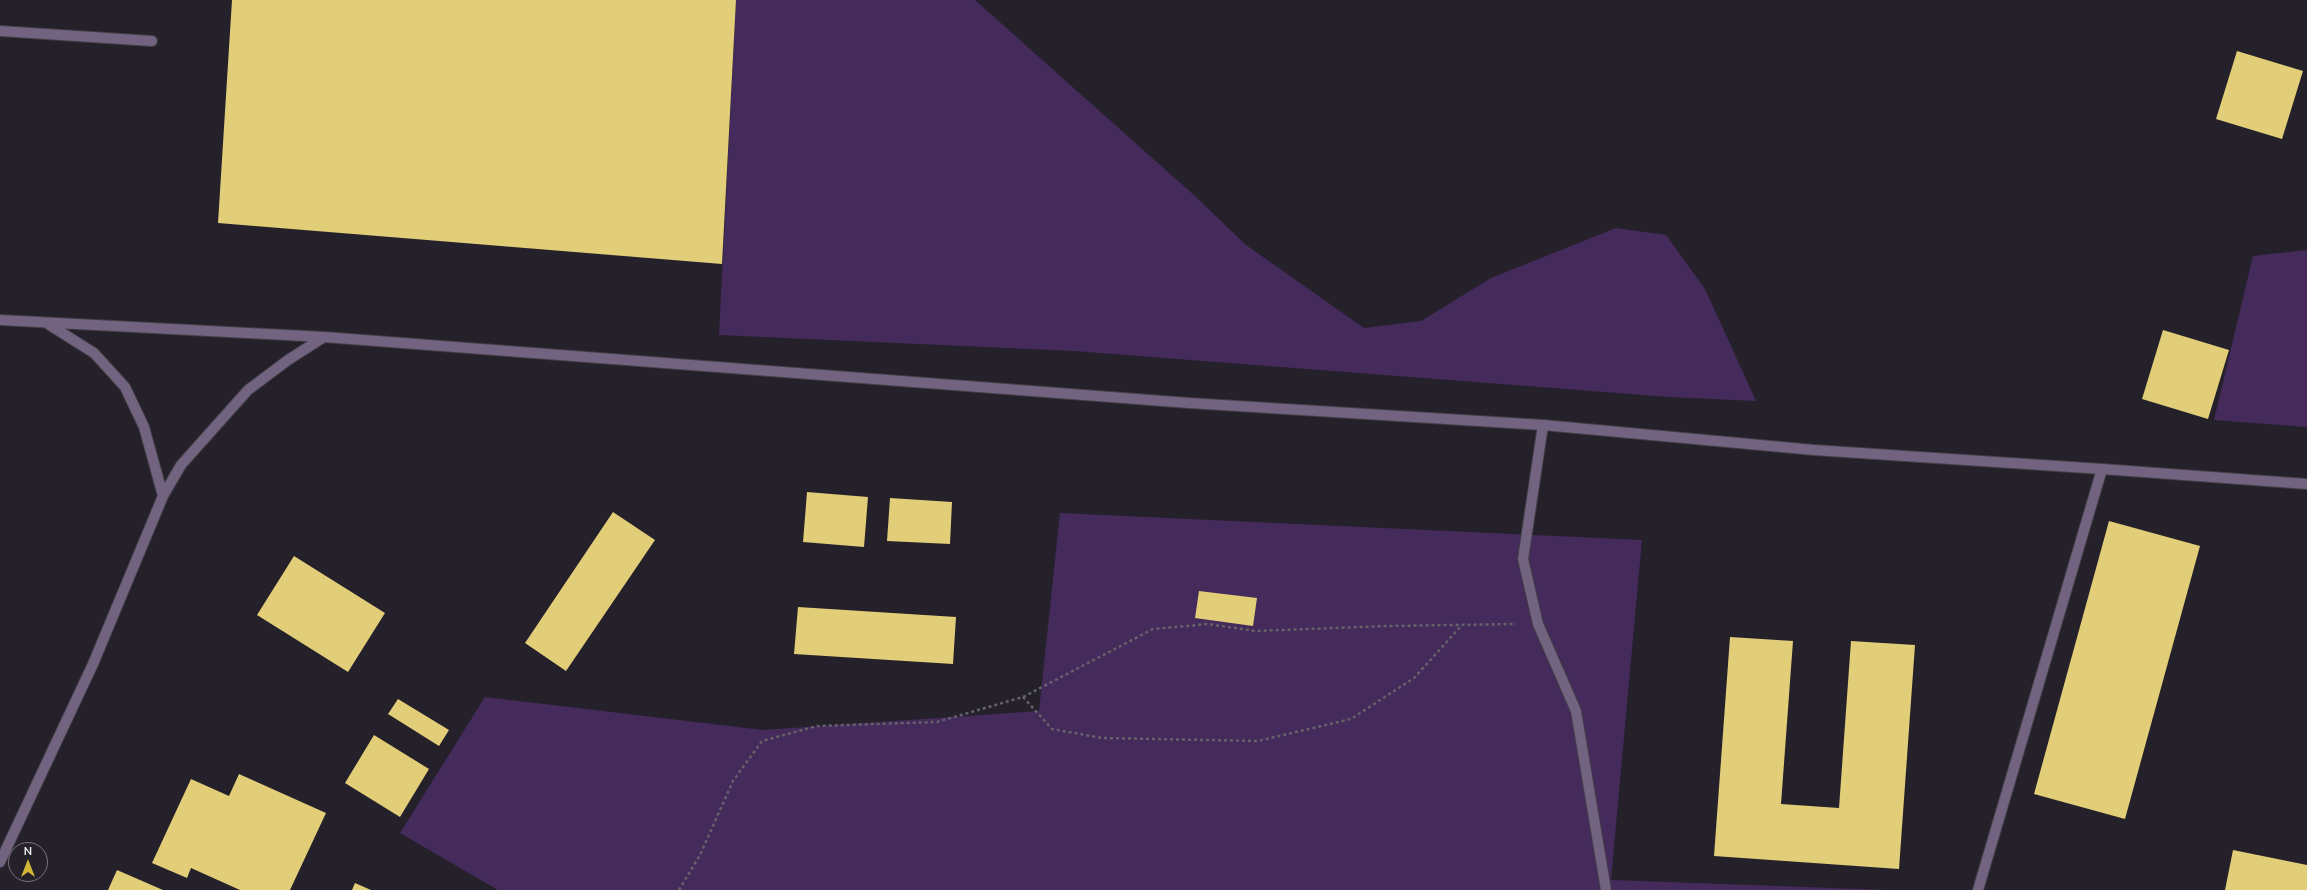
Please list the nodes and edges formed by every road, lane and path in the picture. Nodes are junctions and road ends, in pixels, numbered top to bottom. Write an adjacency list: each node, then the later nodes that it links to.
1 (0, 31): 2 (street)
2 (152, 41)
3 (0, 320): 4 (street)
4 (48, 323): 5 (street); 9 (street)
5 (324, 337): 6 (street); 9 (street)
6 (1543, 426): 7 (street); 10 (street)
7 (2102, 469): 8 (street); 16 (street)
8 (2307, 484)
9 (163, 496): 13 (street)
10 (1538, 624): 11 (path); 15 (street)
11 (1462, 625): 12 (path); 12 (path)
12 (1023, 697): 14 (path)
13 (0, 862)
14 (679, 890)
15 (1606, 890)
16 (1978, 890)

